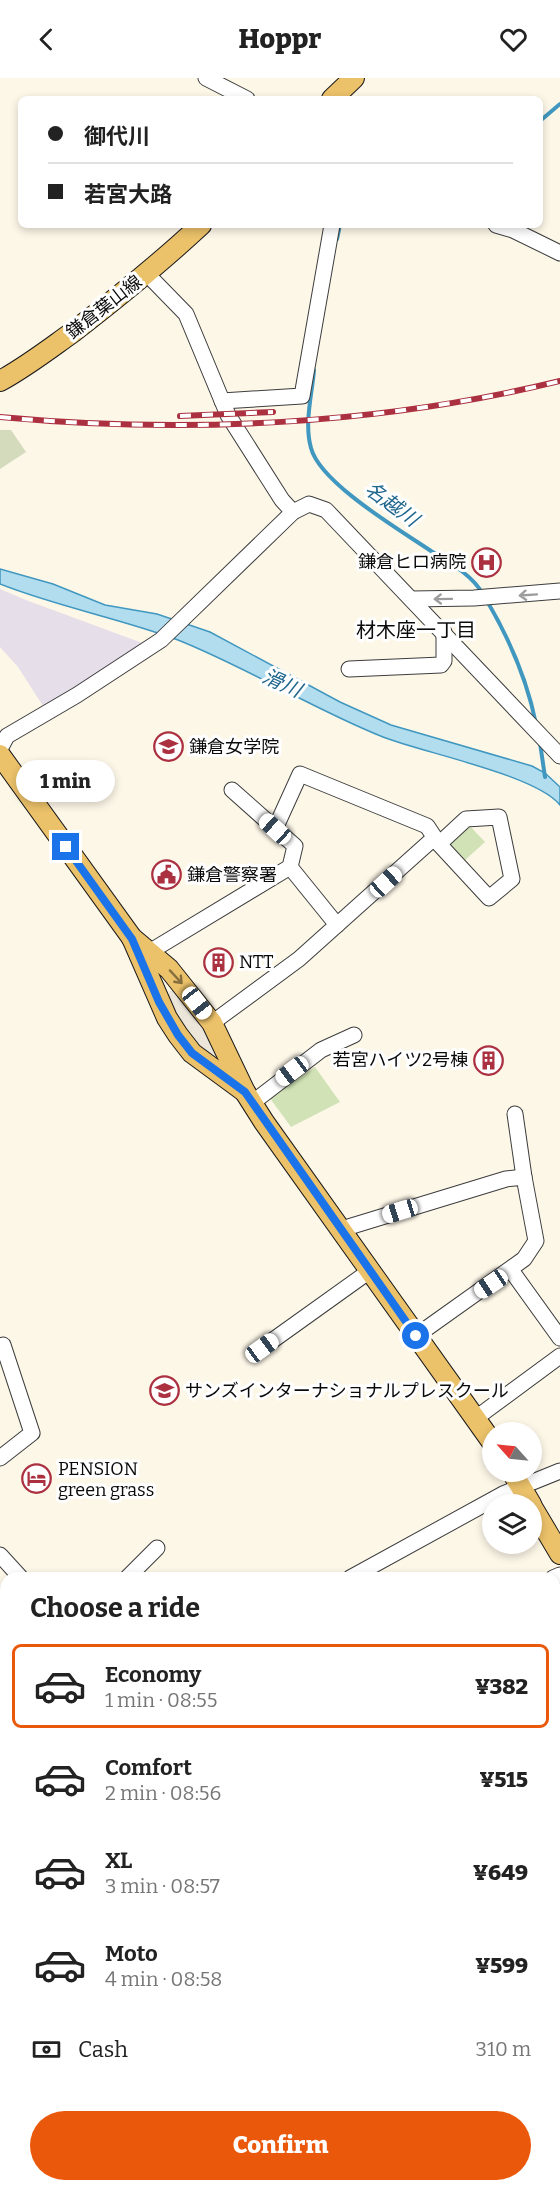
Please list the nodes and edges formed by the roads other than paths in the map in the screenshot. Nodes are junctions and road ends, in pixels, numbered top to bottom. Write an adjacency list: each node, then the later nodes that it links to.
1 (206, 78): 3 (street)
2 (354, 78): 4 (main road)
3 (241, 96)
4 (335, 96)
5 (198, 228): 9 (main road, 鎌倉葉山線)
6 (331, 228): 11 (street)
7 (506, 228): 8 (street)
8 (560, 254)
9 (147, 274): 10 (main road, 鎌倉葉山線); 11 (street)
10 (0, 381)
11 (222, 402): 12 (street)
12 (293, 512): 14 (street); 17 (street)
13 (560, 591): 14 (street, one-way to 14)
14 (412, 599): 15 (street)
15 (444, 632): 16 (street); 19 (street)
16 (349, 669)
17 (0, 749)
18 (0, 755): 25 (main road)
19 (560, 756)
20 (232, 790): 21 (street)
21 (275, 829): 22 (street); 23 (street)
22 (437, 841): 22 (street); 24 (street)
23 (290, 867): 24 (street); 26 (street)
24 (338, 925): 27 (street)
25 (132, 939): 26 (main road); 29 (main road)
26 (151, 951): 27 (main road, one-way to 27)
27 (212, 1023): 29 (main road)
28 (354, 1035): 29 (street)
29 (248, 1098): 32 (main road)
30 (515, 1114): 31 (street)
31 (524, 1177): 32 (street); 34 (street)
32 (342, 1230): 33 (main road)
33 (370, 1270): 35 (main road); 38 (street)
34 (511, 1270): 35 (street); 36 (street)
35 (416, 1336): 40 (main road)
36 (560, 1338)
37 (3, 1345): 42 (street)
38 (262, 1348)
39 (560, 1356): 40 (street)
40 (476, 1418): 41 (main road)
41 (482, 1427)
42 (0, 1458)
43 (560, 1471): 44 (street)
44 (542, 1474)
45 (511, 1482): 52 (street)
46 (542, 1524): 48 (main road)
47 (157, 1548): 51 (street)
48 (560, 1554)
49 (0, 1555): 50 (street)
50 (16, 1572)
51 (133, 1572)
52 (360, 1572)

